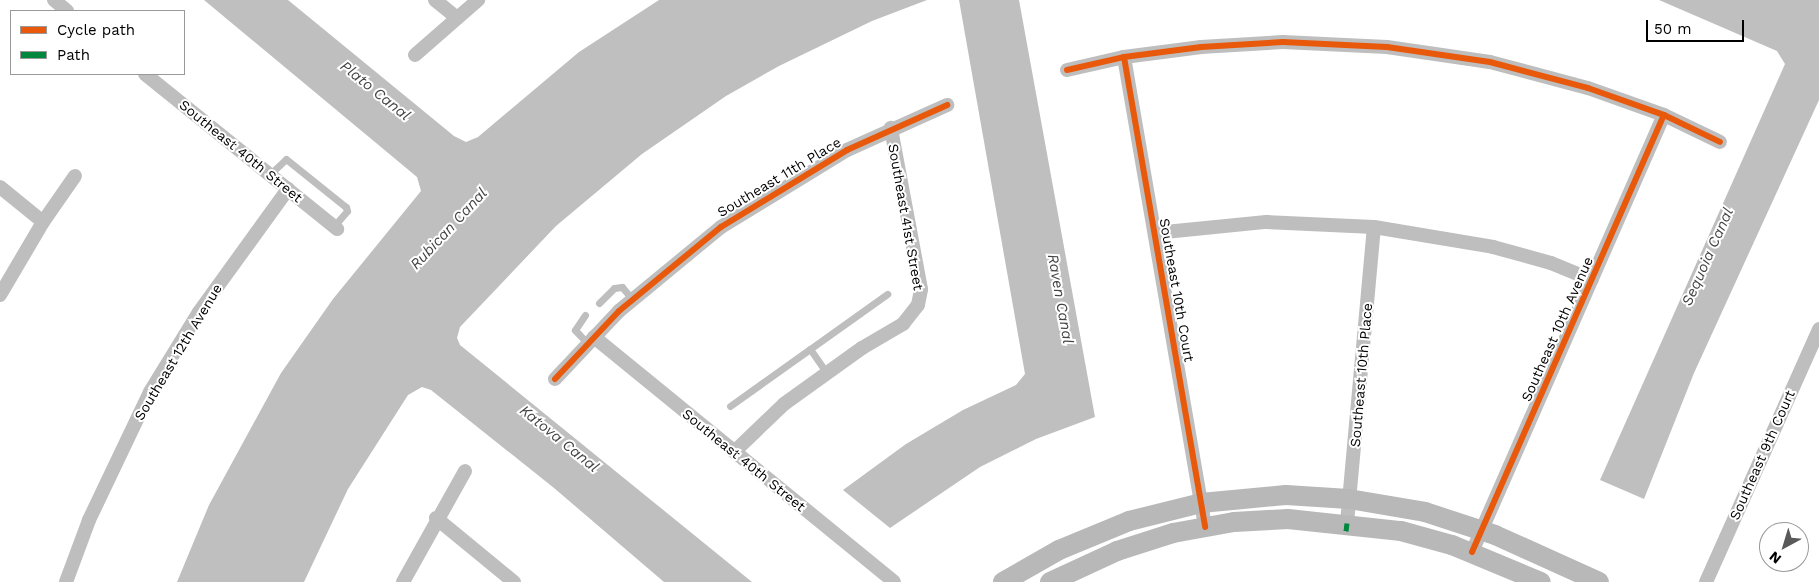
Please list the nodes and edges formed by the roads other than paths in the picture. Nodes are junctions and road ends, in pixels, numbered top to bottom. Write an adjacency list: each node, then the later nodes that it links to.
1 (54, 0): 4 (street)
2 (436, 0): 5 (street)
3 (478, 0): 5 (street)
4 (67, 10)
5 (457, 18): 6 (street)
6 (415, 55)
7 (1124, 57): 8 (street); 11 (street); 21 (street, Southeast 10th Court)
8 (1067, 70)
9 (146, 75): 14 (street, Southeast 40th Street)
10 (947, 105): 12 (street, Southeast 11th Place)
11 (1664, 115): 13 (street); 22 (street, Southeast 10th Avenue)
12 (891, 128): 25 (street, Southeast 11th Place); 31 (street, Southeast 41st Street)
13 (1720, 142)
14 (270, 175): 17 (street, Southeast 40th Street); 19 (lane)
15 (75, 176): 18 (street)
16 (0, 187): 18 (street)
17 (288, 190): 19 (street, Southeast 40th Street); 43 (street, Southeast 12th Avenue)
18 (42, 222): 24 (street)
19 (335, 227)
20 (1374, 227): 21 (street); 22 (street); 36 (street, Southeast 10th Place)
21 (1155, 233): 37 (street, Southeast 10th Court)
22 (1592, 280): 41 (street, Southeast 10th Avenue)
23 (887, 294): 30 (lane)
24 (0, 295)
25 (632, 299): 26 (lane); 29 (street, Southeast 11th Place)
26 (598, 304)
27 (585, 315): 29 (lane)
28 (1819, 329): 51 (street, Southeast 9th Court)
29 (591, 341): 32 (street, Southeast 11th Place); 34 (street, Southeast 40th Street)
30 (810, 348): 31 (lane); 33 (lane)
31 (826, 372): 34 (street)
32 (555, 379)
33 (730, 406)
34 (734, 452): 46 (street, Southeast 40th Street)
35 (465, 471): 38 (street)
36 (1349, 499): 37 (main road); 39 (street, Southeast 10th Place); 41 (main road)
37 (1201, 503): 40 (street, Southeast 10th Court); 47 (main road)
38 (436, 518): 44 (street); 45 (street)
39 (1347, 523): 40 (main road); 42 (main road)
40 (1205, 527): 48 (main road)
41 (1482, 530): 42 (street, Southeast 10th Avenue); 50 (main road)
42 (1472, 552): 49 (main road)
43 (66, 582)
44 (403, 582)
45 (514, 582)
46 (894, 582)
47 (1003, 582)
48 (1050, 582)
49 (1541, 582)
50 (1599, 582)
51 (1706, 582)

